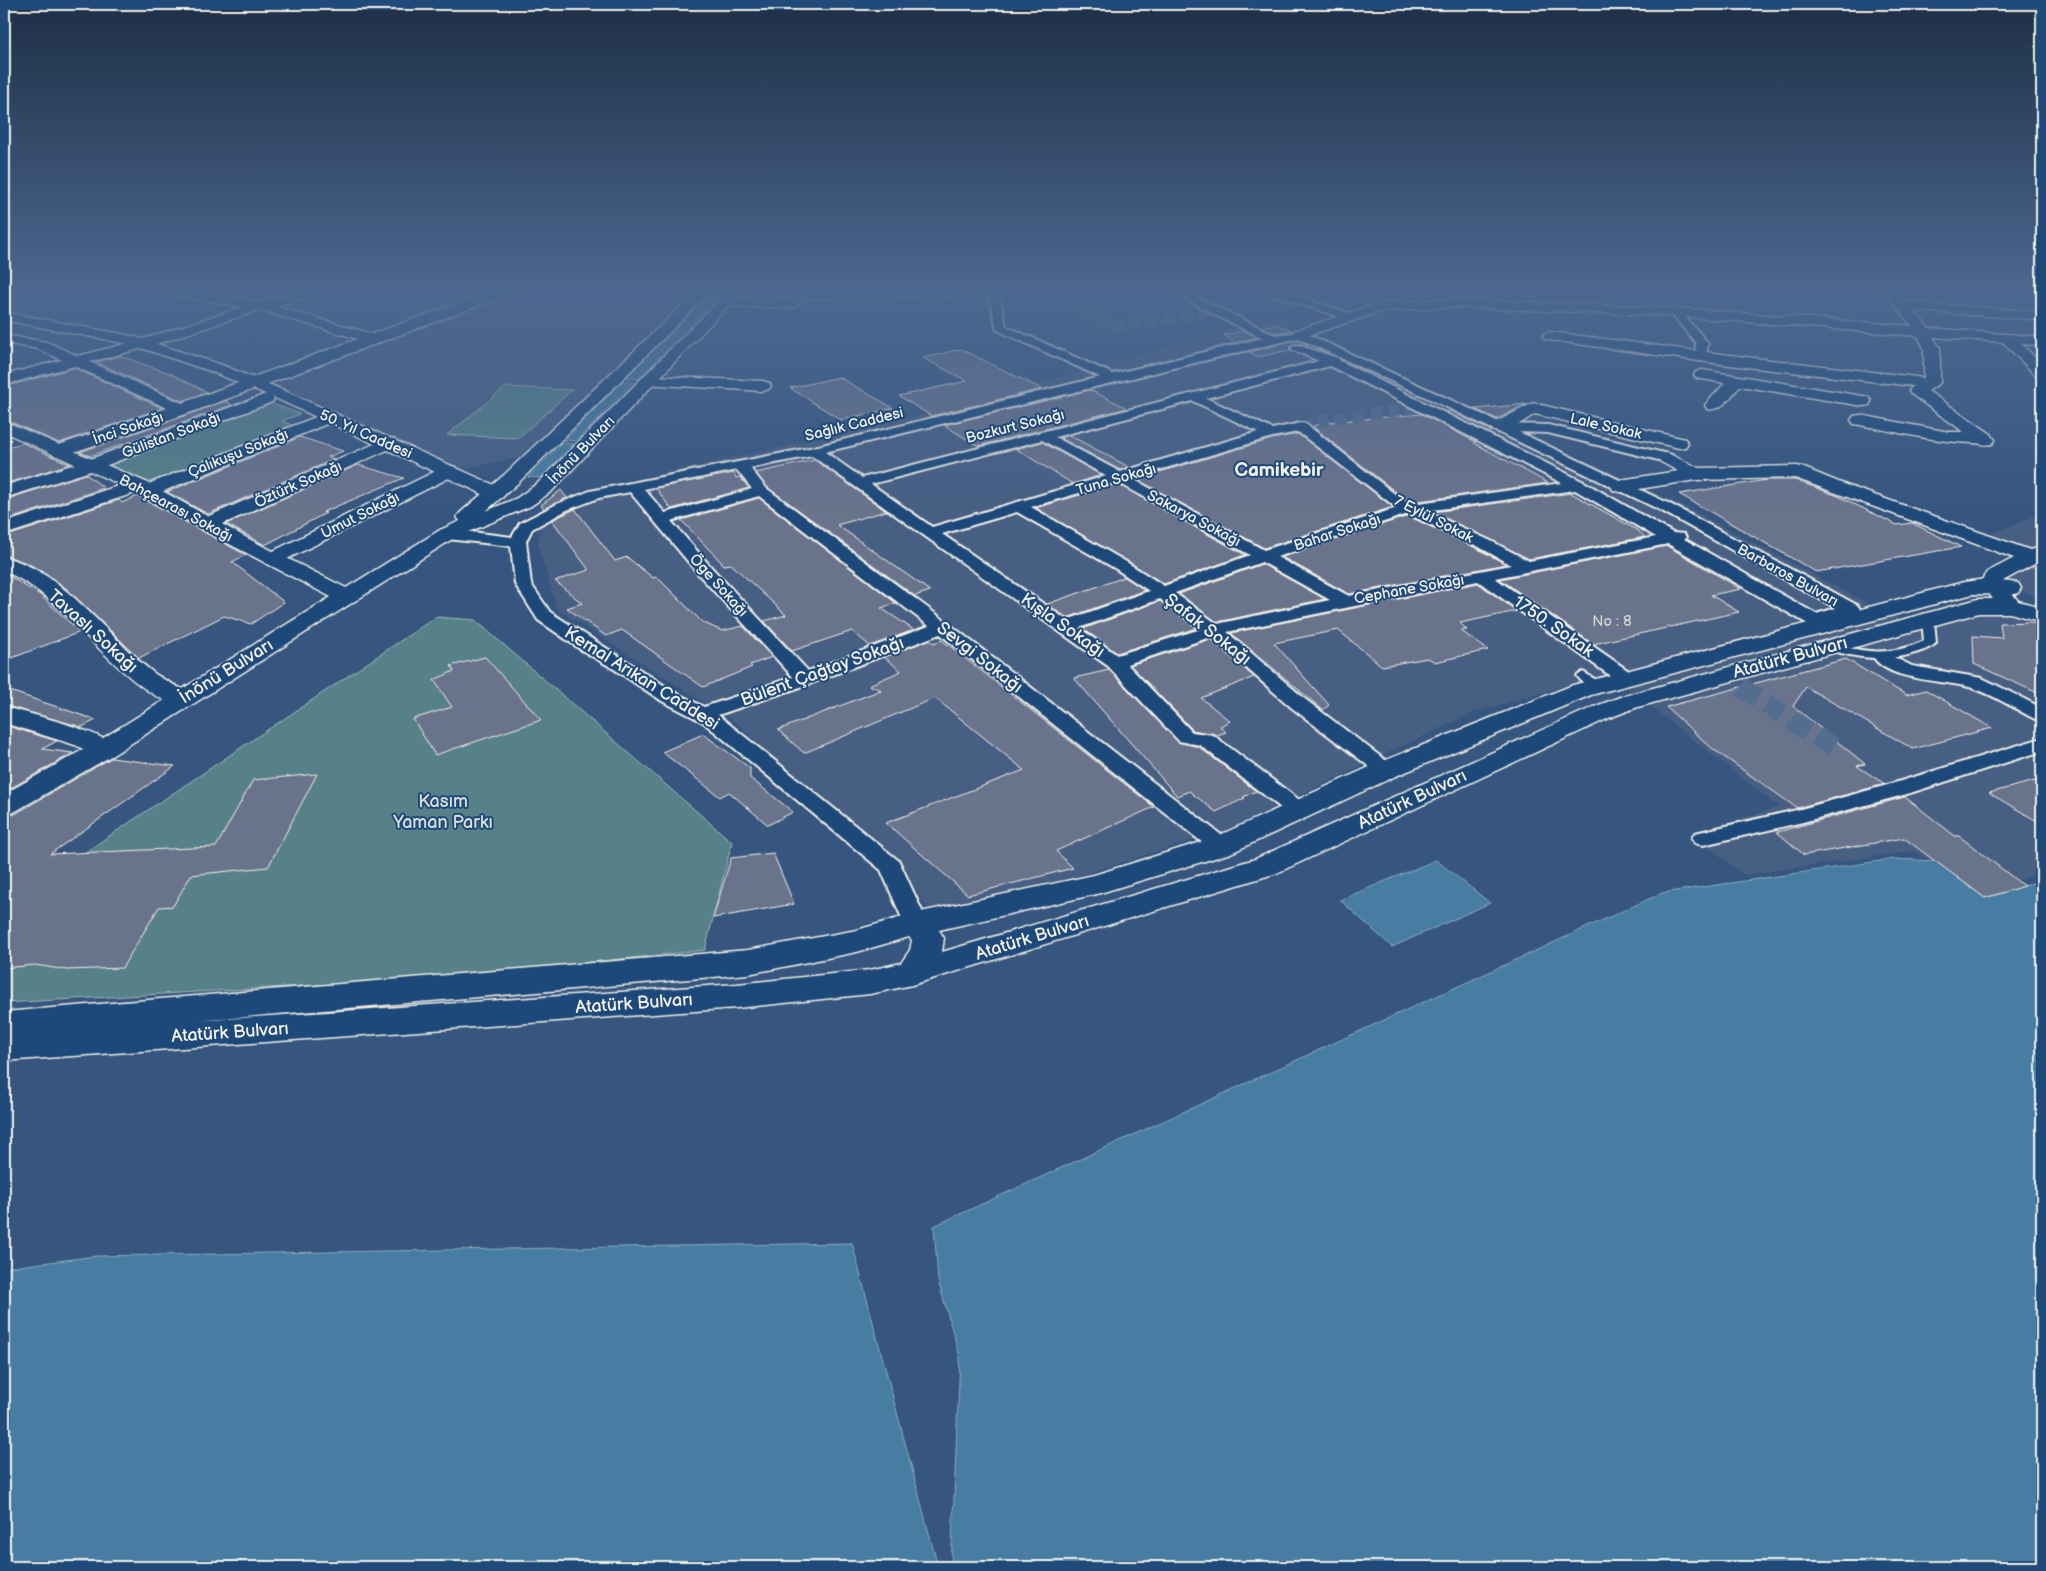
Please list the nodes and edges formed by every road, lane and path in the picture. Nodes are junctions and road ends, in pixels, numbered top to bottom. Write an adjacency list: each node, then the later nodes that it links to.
1 (63, 364): 16 (street)
2 (82, 364): 26 (street)
3 (205, 364): 20 (street, 50. Yıl Caddesi)
4 (305, 364): 20 (street, İnci Sokağı)
5 (629, 364): 53 (street, İnönü Bulvarı)
6 (666, 364): 18 (street, İnönü Bulvarı)
7 (1082, 364): 15 (street)
8 (1171, 364): 15 (street, Sağlık Caddesi)
9 (1323, 364): 23 (street, Bozkurt Sokağı)
10 (1337, 364): 47 (street, Barbaros Bulvarı)
11 (1367, 364): 31 (street, Barbaros Bulvarı)
12 (1776, 364): 19 (street)
13 (1932, 364): 19 (street)
14 (1691, 373): 17 (street)
15 (1112, 378): 39 (street, Sağlık Caddesi)
16 (4, 380)
17 (1737, 380): 24 (street); 25 (street)
18 (650, 381): 21 (street); 61 (street, İnönü Bulvarı)
19 (1932, 383): 34 (street)
20 (253, 384): 22 (street, 50. Yıl Caddesi); 26 (street, İnci Sokağı)
21 (763, 386)
22 (279, 394): 27 (street, 50. Yıl Caddesi); 41 (street, Gülistan Sokağı)
23 (1194, 397): 32 (street); 33 (street, Bozkurt Sokağı)
24 (1863, 401)
25 (1713, 405)
26 (183, 409): 38 (street, İnci Sokağı)
27 (328, 417): 35 (street, 50. Yıl Caddesi); 49 (street, Çalıkuşu Sokağı)
28 (1860, 420): 34 (street)
29 (4, 426): 38 (street, Bahçearası Sokağı)
30 (1301, 427): 32 (street, Tuna Sokağı); 55 (street, 7 Eylül Sokak)
31 (1500, 427): 36 (street, Lale Sokak); 40 (street); 48 (street, Barbaros Bulvarı)
32 (1270, 432): 45 (street, Tuna Sokağı)
33 (1042, 436): 45 (street, Sakarya Sokağı); 46 (street, Bozkurt Sokağı)
34 (1985, 438): 37 (street)
35 (388, 443): 43 (street, 50. Yıl Caddesi); 57 (street, Öztürk Sokağı)
36 (1679, 443)
37 (2000, 450)
38 (59, 451): 41 (street, Bahçearası Sokağı)
39 (814, 451): 42 (street, Sağlık Caddesi); 46 (street, Kışla Sokağı)
40 (1667, 458): 44 (street)
41 (91, 465): 49 (street, Bahçearası Sokağı); 52 (street)
42 (741, 466): 50 (street, Sağlık Caddesi); 51 (street, Sevgi Sokağı)
43 (448, 471): 53 (street, 50. Yıl Caddesi); 66 (street, Umut Sokağı)
44 (1696, 474): 48 (street); 64 (street)
45 (1120, 478): 54 (street, Tuna Sokağı); 65 (street, Sakarya Sokağı)
46 (859, 483): 60 (street, Kışla Sokağı)
47 (1577, 485): 48 (street, Bahar Sokağı); 55 (street, Bahar Sokağı); 62 (street, Barbaros Bulvarı)
48 (1620, 486): 59 (street, Barbaros Bulvarı)
49 (142, 488): 57 (street, Bahçearası Sokağı); 58 (street, Çalıkuşu Sokağı)
50 (635, 488): 56 (street, Öge Sokağı); 63 (street, Sağlık Caddesi)
51 (761, 491): 56 (street); 77 (street, Sevgi Sokağı)
52 (4, 492)
53 (496, 493): 61 (street, İnönü Bulvarı)
54 (1018, 506): 60 (street, Tuna Sokağı); 70 (street, Şafak Sokağı)
55 (1409, 509): 65 (street, Bahar Sokağı); 68 (street, 7 Eylül Sokak)
56 (661, 519): 84 (street, Öge Sokağı)
57 (207, 524): 66 (street, Bahçearası Sokağı)
58 (4, 529)
59 (1707, 531): 62 (street, Cephane Sokağı); 62 (street, Barbaros Bulvarı)
60 (931, 532): 78 (street, Kışla Sokağı)
61 (447, 534): 63 (street); 71 (street, İnönü Bulvarı)
62 (1672, 539): 68 (street, Cephane Sokağı)
63 (518, 542): 87 (street, Kemal Arıkan Caddesi)
64 (2036, 555): 72 (street)
65 (1264, 556): 70 (street, Bahar Sokağı); 74 (street, Sakarya Sokağı)
66 (272, 559): 71 (street, Bahçearası Sokağı)
67 (4, 563): 85 (street, Tavaslı Sokağı)
68 (1526, 566): 69 (street, Cephane Sokağı)
69 (1481, 576): 74 (street, Cephane Sokağı); 83 (street, 1750. Sokak)
70 (1162, 592): 78 (street, Bahar Sokağı); 79 (street, Şafak Sokağı)
71 (345, 596): 85 (street, İnönü Bulvarı)
72 (2003, 596): 73 (street); 75 (street); 76 (street, Atatürk Bulvarı); 83 (street, Atatürk Bulvarı)
73 (2042, 599)
74 (1345, 601): 79 (street, Cephane Sokağı)
75 (2042, 615)
76 (1928, 620): 80 (street, Atatürk Bulvarı); 81 (lane)
77 (942, 627): 84 (street, Bülent Çağtay Sokağı); 95 (street, Sevgi Sokağı)
78 (1066, 627): 82 (street, Kışla Sokağı)
79 (1214, 630): 82 (street, Cephane Sokağı); 91 (street, Şafak Sokağı)
80 (1828, 647): 81 (lane); 98 (street, Atatürk Bulvarı)
81 (1883, 658): 88 (street)
82 (1115, 662): 93 (street, Kışla Sokağı)
83 (1626, 678): 91 (street, Atatürk Bulvarı)
84 (805, 679): 87 (street, Bülent Çağtay Sokağı)
85 (182, 699): 90 (street, İnönü Bulvarı)
86 (4, 714): 90 (street)
87 (702, 714): 96 (street, Kemal Arıkan Caddesi)
88 (2042, 715)
89 (2042, 744): 94 (street)
90 (104, 748): 92 (street, İnönü Bulvarı)
91 (1386, 770): 93 (street, Atatürk Bulvarı)
92 (4, 806)
93 (1298, 810): 95 (street, Atatürk Bulvarı)
94 (1703, 838)
95 (1221, 846): 96 (street, Atatürk Bulvarı)
96 (916, 924): 97 (street, Atatürk Bulvarı); 98 (street)
97 (857, 941): 99 (street); 100 (street, Atatürk Bulvarı)
98 (912, 973): 99 (street, Atatürk Bulvarı)
99 (870, 982): 101 (street, Atatürk Bulvarı)
100 (4, 1024)
101 (4, 1048)

